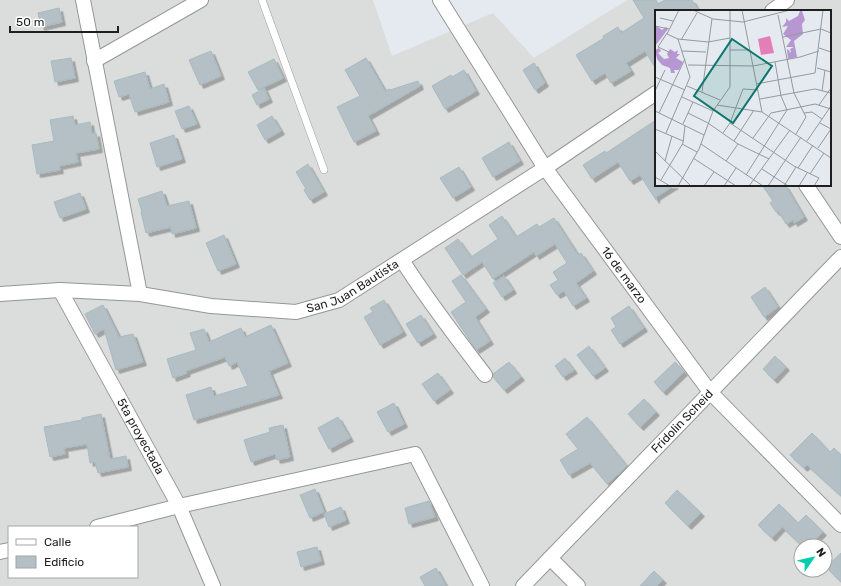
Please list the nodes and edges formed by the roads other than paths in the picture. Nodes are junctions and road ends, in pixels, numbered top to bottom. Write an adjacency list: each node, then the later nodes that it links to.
1 (83, 0): 7 (street)
2 (202, 0): 7 (street)
3 (262, 0): 10 (lane)
4 (440, 0): 9 (street, 16 de marzo)
5 (787, 0): 6 (street)
6 (773, 10)
7 (94, 61): 17 (street)
8 (655, 94): 9 (street, San Juan Bautista)
9 (545, 168): 14 (street, San Juan Bautista); 19 (street, 16 de marzo)
10 (324, 170)
11 (807, 186): 12 (street)
12 (841, 237)
13 (841, 257): 19 (street, Fridolin Scheid)
14 (402, 260): 17 (street, San Juan Bautista); 18 (street)
15 (60, 290): 16 (street, San Juan Bautista); 17 (street, San Juan Bautista); 20 (street, 5ta proyectada)
16 (0, 294)
17 (140, 294)
18 (485, 375)
19 (710, 392): 21 (street, 16 de marzo); 23 (street, Fridolin Scheid)
20 (178, 506): 22 (street); 24 (street, 5ta proyectada); 25 (street)
21 (841, 525)
22 (101, 526)
23 (550, 558): 26 (street, Fridolin Scheid); 27 (street)
24 (213, 586)
25 (482, 586)
26 (523, 586)
27 (578, 586)

